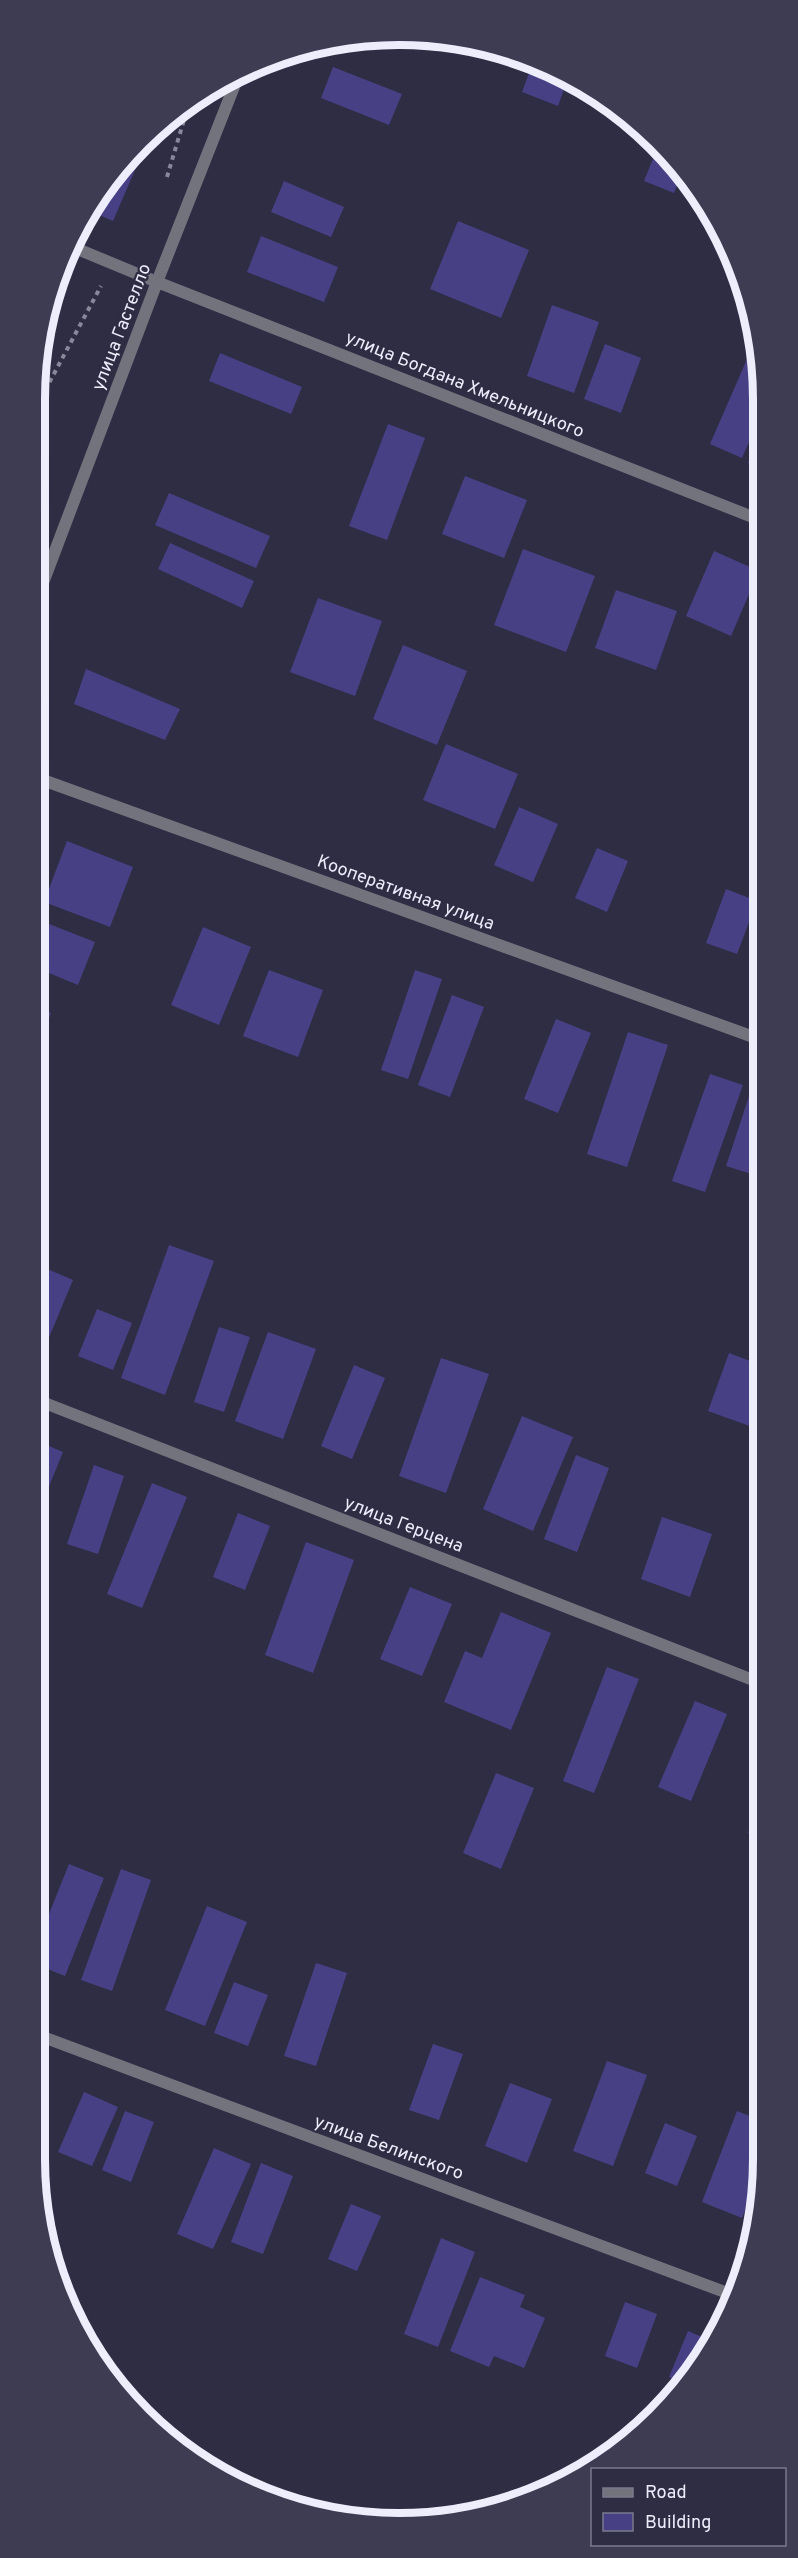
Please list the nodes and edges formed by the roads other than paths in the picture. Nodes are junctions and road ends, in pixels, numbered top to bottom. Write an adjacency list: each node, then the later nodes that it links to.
1 (234, 86): 3 (street, улица Гастелло)
2 (79, 249): 3 (street, улица Богдана Хмельницкого)
3 (157, 282): 4 (street, улица Богдана Хмельницкого); 5 (street, улица Гастелло)
4 (753, 517)
5 (45, 575)
6 (45, 781): 7 (street, Кооперативная улица)
7 (753, 1037)
8 (45, 1403): 9 (street, улица Герцена)
9 (753, 1680)
10 (45, 2038): 11 (street, улица Белинского)
11 (726, 2293)

